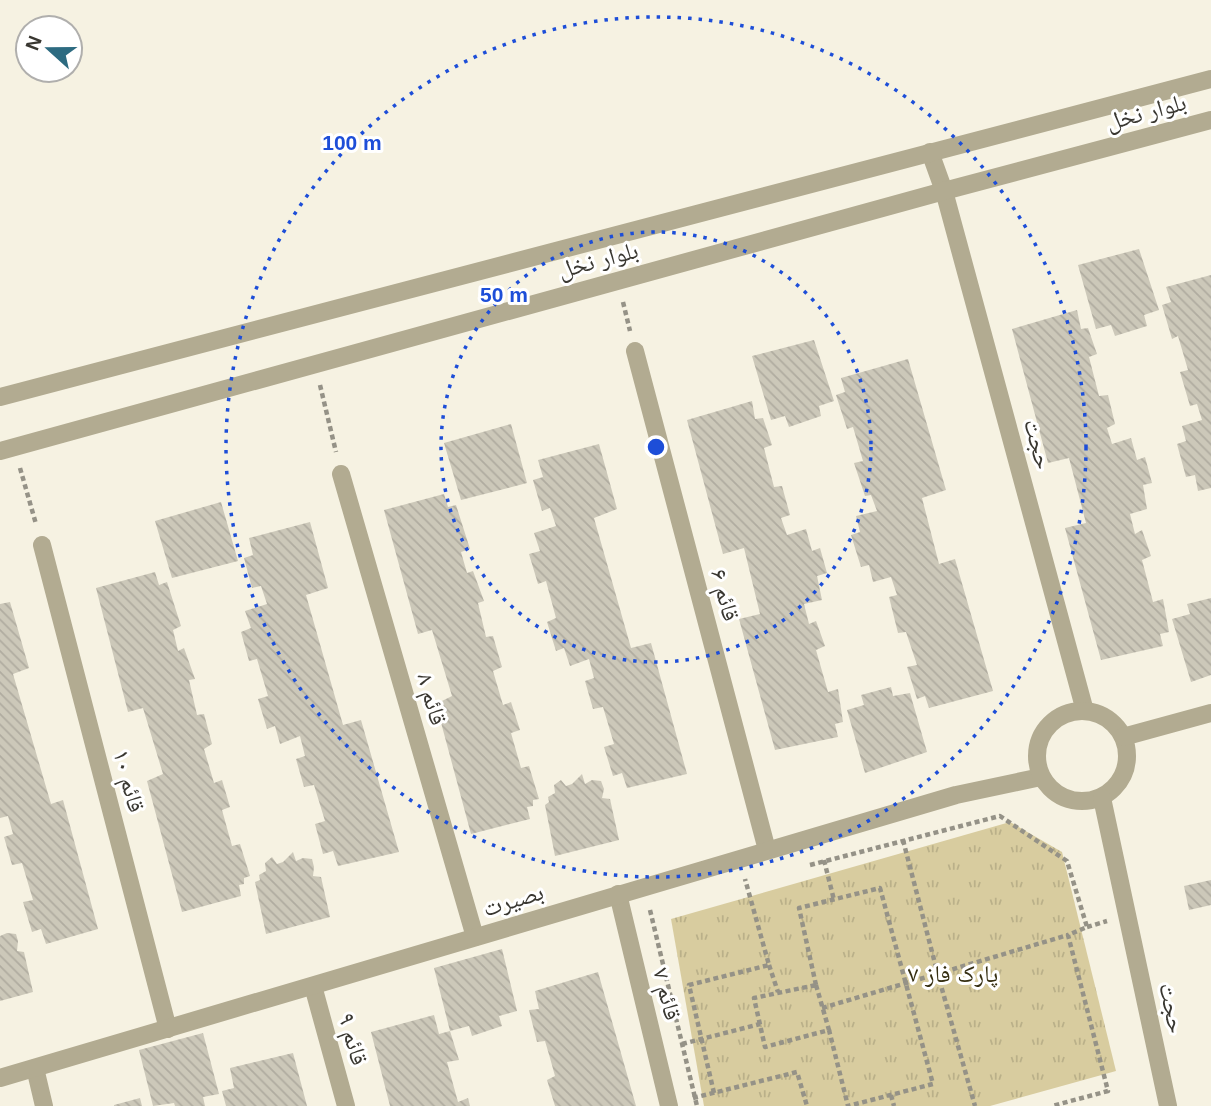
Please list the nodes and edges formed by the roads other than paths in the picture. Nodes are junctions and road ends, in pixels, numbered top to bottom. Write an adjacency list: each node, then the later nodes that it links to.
1 (1211, 79): 3 (street, بلوار نخل)
2 (1211, 121): 4 (street, بلوار نخل)
3 (930, 152): 4 (street, حجت); 6 (street, بلوار نخل)
4 (944, 191): 7 (street, بلوار نخل); 10 (street, حجت)
5 (635, 351): 15 (street, قائم ۶)
6 (0, 397)
7 (7, 449)
8 (341, 474): 17 (street, قائم ۸)
9 (42, 545): 19 (street, قائم ۱۰)
10 (1085, 711): 12 (street); 13 (street)
11 (1211, 713): 12 (street)
12 (1123, 737): 14 (street)
13 (1041, 778): 14 (street); 15 (street, بصیرت)
14 (1102, 798): 25 (street, حجت)
15 (768, 850): 16 (street, بصیرت)
16 (618, 894): 17 (street, بصیرت); 24 (street, قائم ۷)
17 (475, 937): 18 (street, بصیرت)
18 (313, 986): 19 (street, بصیرت); 23 (street, قائم ۹)
19 (168, 1029): 20 (street, بصیرت)
20 (36, 1068): 21 (street, بصیرت); 22 (street)
21 (0, 1078)
22 (44, 1106)
23 (346, 1106)
24 (669, 1106)
25 (1168, 1106)

